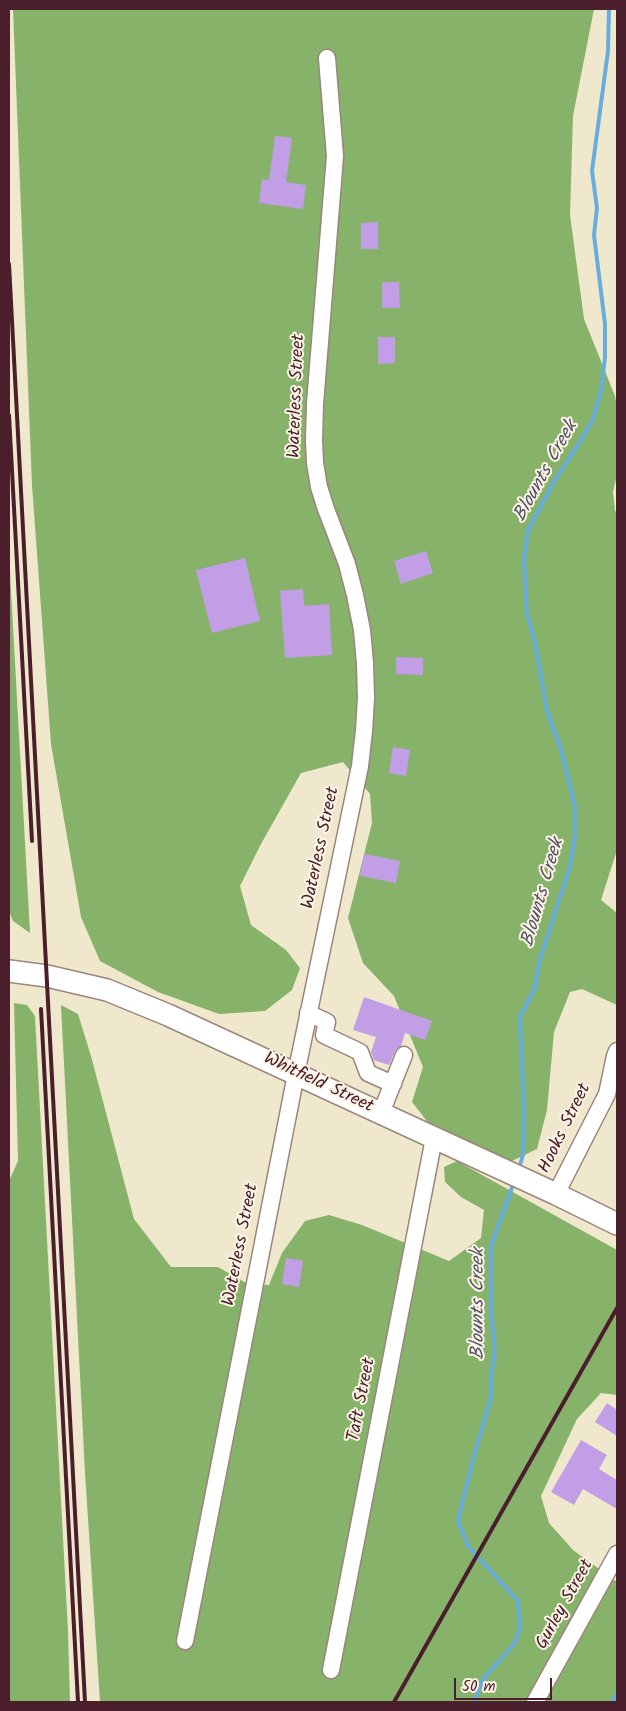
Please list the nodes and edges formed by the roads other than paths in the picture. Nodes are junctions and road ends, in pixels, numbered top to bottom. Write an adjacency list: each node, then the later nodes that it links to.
1 (327, 58): 3 (street, Waterless Street)
2 (9, 971): 6 (main road, Whitfield Street)
3 (308, 1013): 6 (street, Waterless Street); 7 (street)
4 (617, 1051): 10 (street, Hooks Street)
5 (404, 1054): 7 (street)
6 (296, 1074): 8 (main road, Whitfield Street); 13 (street, Waterless Street)
7 (392, 1084): 8 (street)
8 (381, 1113): 9 (main road, Whitfield Street)
9 (434, 1138): 10 (main road, Whitfield Street); 14 (street, Taft Street)
10 (556, 1194): 11 (main road, Whitfield Street)
11 (617, 1224)
12 (617, 1554): 15 (street, Gurley Street)
13 (185, 1641)
14 (330, 1670)
15 (535, 1702)

